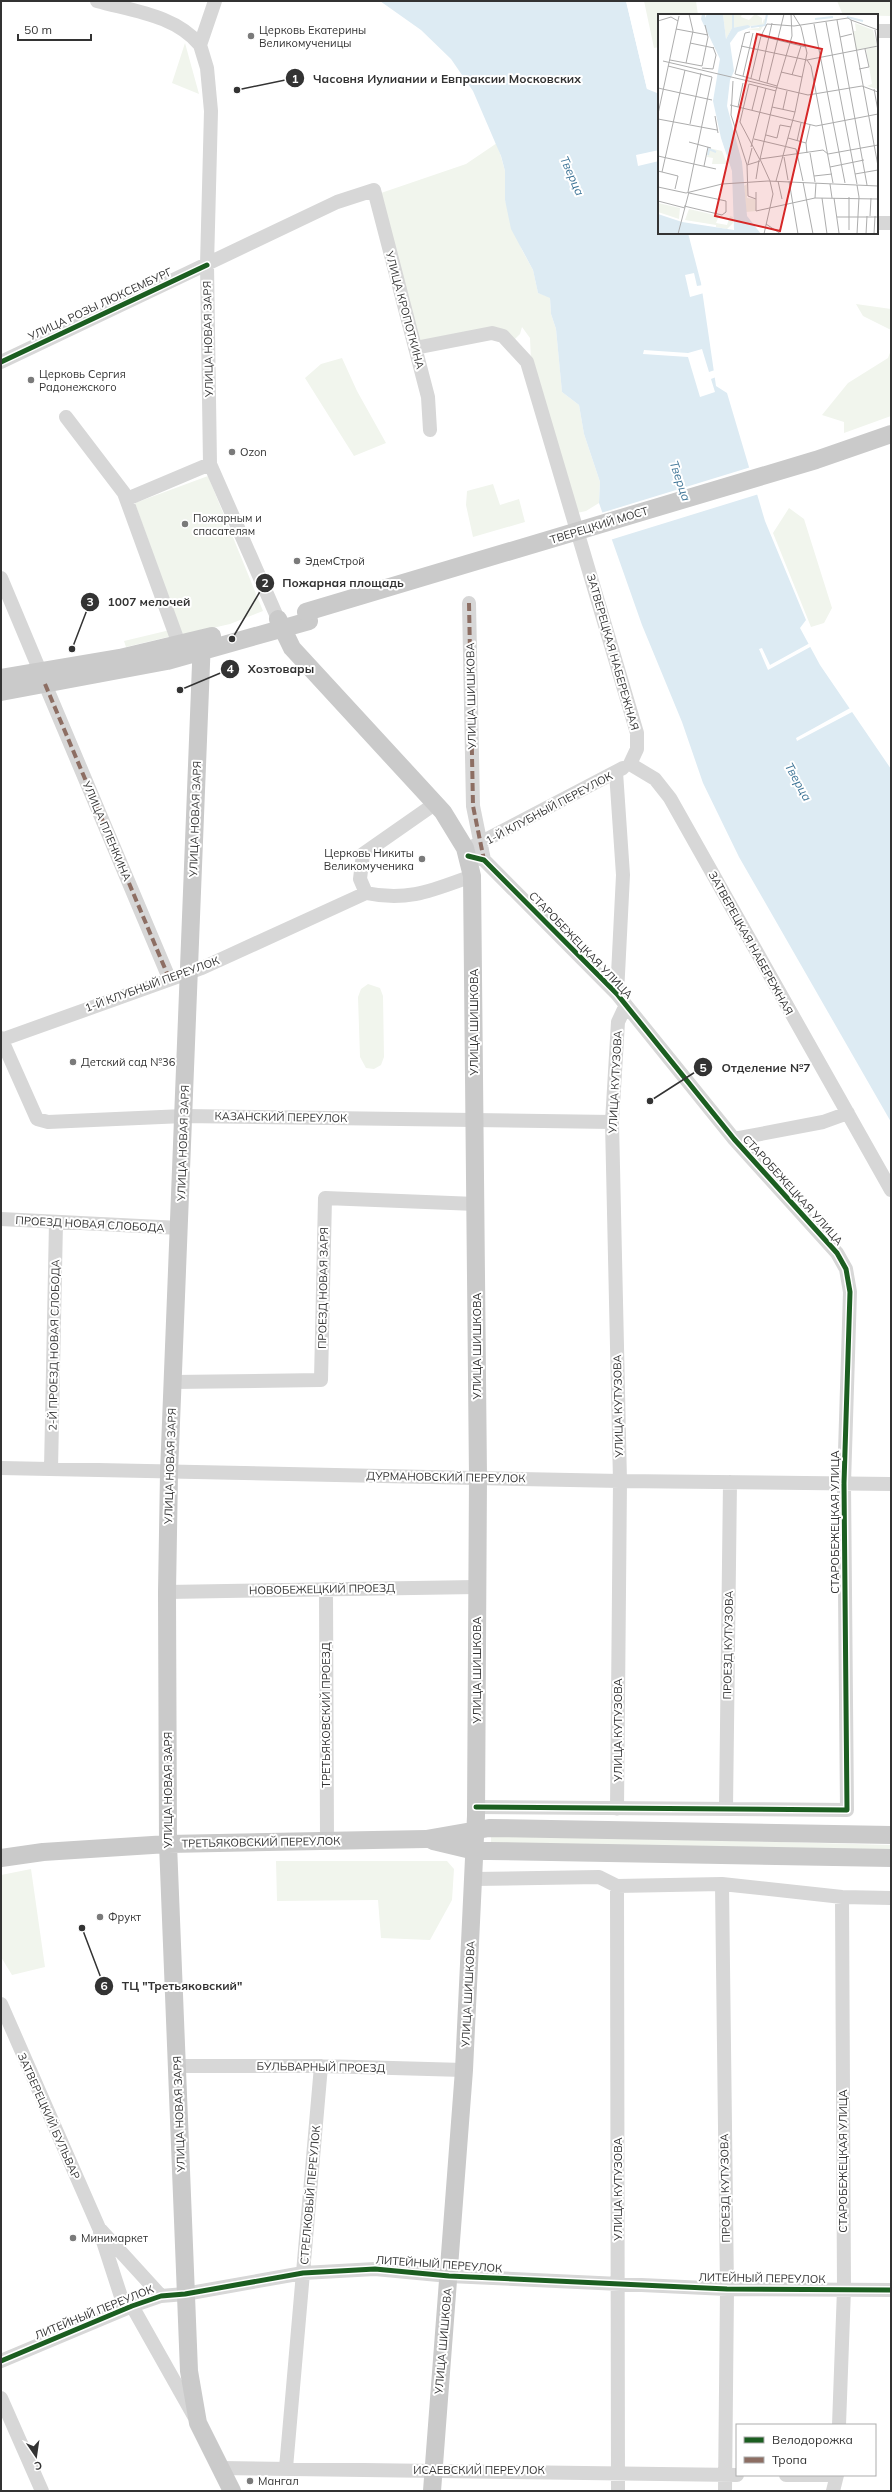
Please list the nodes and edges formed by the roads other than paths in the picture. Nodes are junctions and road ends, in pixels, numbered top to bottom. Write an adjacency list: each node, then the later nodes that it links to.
1 (97, 1): 5 (street)
2 (215, 1): 5 (street)
3 (878, 31): 4 (street)
4 (891, 31)
5 (200, 45): 9 (street, УЛИЦА НОВАЯ ЗАРЯ)
6 (374, 190): 9 (street, УЛИЦА РОЗЫ ЛЮКСЕМБУРГ); 12 (street, УЛИЦА КРОПОТКИНА)
7 (878, 223): 8 (street)
8 (891, 223)
9 (207, 265): 10 (street, УЛИЦА РОЗЫ ЛЮКСЕМБУРГ); 11 (street, УЛИЦА НОВАЯ ЗАРЯ)
10 (181, 277): 11 (street, УЛИЦА РОЗЫ ЛЮКСЕМБУРГ); 13 (street, УЛИЦА РОЗЫ ЛЮКСЕМБУРГ)
11 (207, 283): 18 (street, УЛИЦА НОВАЯ ЗАРЯ)
12 (415, 348): 15 (street, УЛИЦА КРОПОТКИНА); 29 (street, ЗАТВЕРЕЦКАЯ НАБЕРЕЖНАЯ)
13 (1, 362)
14 (66, 417): 19 (street)
15 (430, 430)
16 (891, 434): 22 (main road, ТВЕРЕЦКИЙ МОСТ, bridge)
17 (891, 443): 22 (main road, ТВЕРЕЦКИЙ МОСТ)
18 (210, 464): 19 (street); 23 (street, УЛИЦА НОВАЯ ЗАРЯ)
19 (127, 500): 25 (street)
20 (1, 578): 27 (street, УЛИЦА ПЛЕНКИНА)
21 (469, 603): 32 (street, УЛИЦА ШИШКОВА)
22 (307, 616): 23 (main road)
23 (280, 624): 24 (main road); 31 (main road, СТАРОБЕЖЕЦКАЯ УЛИЦА)
24 (202, 645): 25 (main road); 35 (main road, УЛИЦА НОВАЯ ЗАРЯ)
25 (175, 652): 27 (main road)
26 (1, 678): 27 (main road)
27 (43, 678): 28 (main road); 36 (street, УЛИЦА ПЛЕНКИНА)
28 (1, 692)
29 (630, 764): 30 (street, 1-Й КЛУБНЫЙ ПЕРЕУЛОК); 40 (street, ЗАТВЕРЕЦКАЯ НАБЕРЕЖНАЯ)
30 (616, 772): 32 (street, 1-Й КЛУБНЫЙ ПЕРЕУЛОК); 37 (street)
31 (436, 803): 32 (main road, СТАРОБЕЖЕЦКАЯ УЛИЦА); 34 (street)
32 (474, 852): 33 (main road, УЛИЦА ШИШКОВА); 37 (street, СТАРОБЕЖЕЦКАЯ УЛИЦА)
33 (472, 876): 34 (street); 42 (main road, УЛИЦА ШИШКОВА)
34 (366, 893): 35 (street, 1-Й КЛУБНЫЙ ПЕРЕУЛОК)
35 (189, 972): 36 (street, 1-Й КЛУБНЫЙ ПЕРЕУЛОК); 41 (main road, УЛИЦА НОВАЯ ЗАРЯ)
36 (168, 978): 39 (street, 1-Й КЛУБНЫЙ ПЕРЕУЛОК)
37 (617, 994): 38 (street, СТАРОБЕЖЕЦКАЯ УЛИЦА)
38 (626, 1005): 43 (street, УЛИЦА КУТУЗОВА); 44 (street, СТАРОБЕЖЕЦКАЯ УЛИЦА)
39 (1, 1039): 41 (street, КАЗАНСКИЙ ПЕРЕУЛОК)
40 (848, 1113): 44 (street); 45 (street, ЗАТВЕРЕЦКАЯ НАБЕРЕЖНАЯ)
41 (184, 1116): 42 (street, КАЗАНСКИЙ ПЕРЕУЛОК); 49 (main road, УЛИЦА НОВАЯ ЗАРЯ)
42 (474, 1119): 43 (street, КАЗАНСКИЙ ПЕРЕУЛОК); 46 (main road, УЛИЦА ШИШКОВА)
43 (612, 1122): 55 (street, УЛИЦА КУТУЗОВА)
44 (734, 1139): 57 (street, СТАРОБЕЖЕЦКАЯ УЛИЦА)
45 (891, 1190)
46 (476, 1204): 50 (street, ПРОЕЗД НОВАЯ ЗАРЯ); 54 (main road, УЛИЦА ШИШКОВА)
47 (1, 1219): 48 (street, ПРОЕЗД НОВАЯ СЛОБОДА)
48 (56, 1222): 49 (street, ПРОЕЗД НОВАЯ СЛОБОДА); 52 (street, 2-Й ПРОЕЗД НОВАЯ СЛОБОДА)
49 (180, 1228): 50 (main road, УЛИЦА НОВАЯ ЗАРЯ)
50 (173, 1382): 53 (main road, УЛИЦА НОВАЯ ЗАРЯ)
51 (1, 1468): 52 (street, ДУРМАНОВСКИЙ ПЕРЕУЛОК)
52 (51, 1469): 53 (street, ДУРМАНОВСКИЙ ПЕРЕУЛОК)
53 (170, 1473): 54 (street, ДУРМАНОВСКИЙ ПЕРЕУЛОК); 61 (main road, УЛИЦА НОВАЯ ЗАРЯ)
54 (478, 1477): 55 (street, ДУРМАНОВСКИЙ ПЕРЕУЛОК); 59 (main road, УЛИЦА ШИШКОВА)
55 (620, 1481): 56 (street, ДУРМАНОВСКИЙ ПЕРЕУЛОК); 64 (street, УЛИЦА КУТУЗОВА)
56 (730, 1482): 57 (street, ДУРМАНОВСКИЙ ПЕРЕУЛОК); 63 (street, ПРОЕЗД КУТУЗОВА)
57 (844, 1483): 58 (street, ДУРМАНОВСКИЙ ПЕРЕУЛОК); 63 (street, СТАРОБЕЖЕЦКАЯ УЛИЦА)
58 (891, 1484)
59 (477, 1587): 60 (street, НОВОБЕЖЕЦКИЙ ПРОЕЗД); 62 (main road, УЛИЦА ШИШКОВА)
60 (326, 1589): 61 (street, НОВОБЕЖЕЦКИЙ ПРОЕЗД); 68 (street, ТРЕТЬЯКОВСКИЙ ПРОЕЗД)
61 (167, 1592): 69 (main road, УЛИЦА НОВАЯ ЗАРЯ)
62 (476, 1807): 64 (street); 65 (main road, УЛИЦА ШИШКОВА)
63 (726, 1808): 64 (street)
64 (617, 1809)
65 (476, 1830): 66 (main road, ТРЕТЬЯКОВСКИЙ ПЕРЕУЛОК); 67 (main road, ТРЕТЬЯКОВСКИЙ ПЕРЕУЛОК); 70 (main road, УЛИЦА ШИШКОВА)
66 (891, 1835)
67 (426, 1839): 68 (main road, ТРЕТЬЯКОВСКИЙ ПЕРЕУЛОК); 70 (main road, ТРЕТЬЯКОВСКИЙ ПЕРЕУЛОК)
68 (326, 1841): 69 (main road, ТРЕТЬЯКОВСКИЙ ПЕРЕУЛОК)
69 (168, 1844): 71 (main road, ТРЕТЬЯКОВСКИЙ ПЕРЕУЛОК); 79 (main road, УЛИЦА НОВАЯ ЗАРЯ)
70 (475, 1851): 72 (main road, ТРЕТЬЯКОВСКИЙ ПЕРЕУЛОК); 73 (main road, УЛИЦА ШИШКОВА)
71 (1, 1858)
72 (891, 1858)
73 (474, 1879): 75 (street); 81 (main road, УЛИЦА ШИШКОВА)
74 (722, 1884): 75 (street); 76 (street); 86 (street, ПРОЕЗД КУТУЗОВА)
75 (617, 1886): 85 (street, УЛИЦА КУТУЗОВА)
76 (842, 1897): 77 (street); 87 (street, СТАРОБЕЖЕЦКАЯ УЛИЦА)
77 (891, 1898)
78 (1, 2004): 82 (street, ЗАТВЕРЕЦКИЙ БУЛЬВАР)
79 (178, 2066): 80 (street, БУЛЬВАРНЫЙ ПРОЕЗД); 89 (main road, УЛИЦА НОВАЯ ЗАРЯ)
80 (321, 2066): 81 (street, БУЛЬВАРНЫЙ ПРОЕЗД); 83 (street, СТРЕЛКОВЫЙ ПЕРЕУЛОК)
81 (464, 2070): 84 (main road, УЛИЦА ШИШКОВА)
82 (98, 2228): 90 (street, ЗАТВЕРЕЦКИЙ БУЛЬВАР); 91 (street, ЗАТВЕРЕЦКИЙ БУЛЬВАР)
83 (303, 2273): 84 (street, ЛИТЕЙНЫЙ ПЕРЕУЛОК); 89 (street, ЛИТЕЙНЫЙ ПЕРЕУЛОК); 97 (street, СТРЕЛКОВЫЙ ПЕРЕУЛОК)
84 (449, 2276): 85 (street, ЛИТЕЙНЫЙ ПЕРЕУЛОК); 98 (main road, УЛИЦА ШИШКОВА)
85 (618, 2284): 86 (street, ЛИТЕЙНЫЙ ПЕРЕУЛОК); 99 (street, УЛИЦА КУТУЗОВА)
86 (727, 2289): 87 (street, ЛИТЕЙНЫЙ ПЕРЕУЛОК); 100 (street, ПРОЕЗД КУТУЗОВА)
87 (844, 2289): 88 (street, ЛИТЕЙНЫЙ ПЕРЕУЛОК); 95 (street, СТАРОБЕЖЕЦКАЯ УЛИЦА)
88 (891, 2290)
89 (185, 2294): 90 (street, ЛИТЕЙНЫЙ ПЕРЕУЛОК); 94 (main road, ЗАТВЕРЕЦКИЙ БУЛЬВАР)
90 (161, 2296): 91 (street, ЛИТЕЙНЫЙ ПЕРЕУЛОК)
91 (128, 2307): 92 (street, ЛИТЕЙНЫЙ ПЕРЕУЛОК); 94 (street, ЗАТВЕРЕЦКИЙ БУЛЬВАР)
92 (1, 2361)
93 (1, 2398): 102 (street)
94 (198, 2423): 96 (main road, ЗАТВЕРЕЦКИЙ БУЛЬВАР)
95 (839, 2424)
96 (220, 2468): 97 (street, ИСАЕВСКИЙ ПЕРЕУЛОК); 103 (main road, ЗАТВЕРЕЦКИЙ БУЛЬВАР)
97 (286, 2468): 98 (street, ИСАЕВСКИЙ ПЕРЕУЛОК)
98 (432, 2470): 99 (street, ИСАЕВСКИЙ ПЕРЕУЛОК); 104 (main road, УЛИЦА ШИШКОВА)
99 (617, 2472): 100 (street, ИСАЕВСКИЙ ПЕРЕУЛОК); 105 (street, УЛИЦА КУТУЗОВА)
100 (731, 2475): 106 (street, ПРОЕЗД КУТУЗОВА)
101 (837, 2476): 107 (street)
102 (42, 2491)
103 (232, 2491)
104 (432, 2491)
105 (618, 2491)
106 (725, 2491)
107 (832, 2491)

